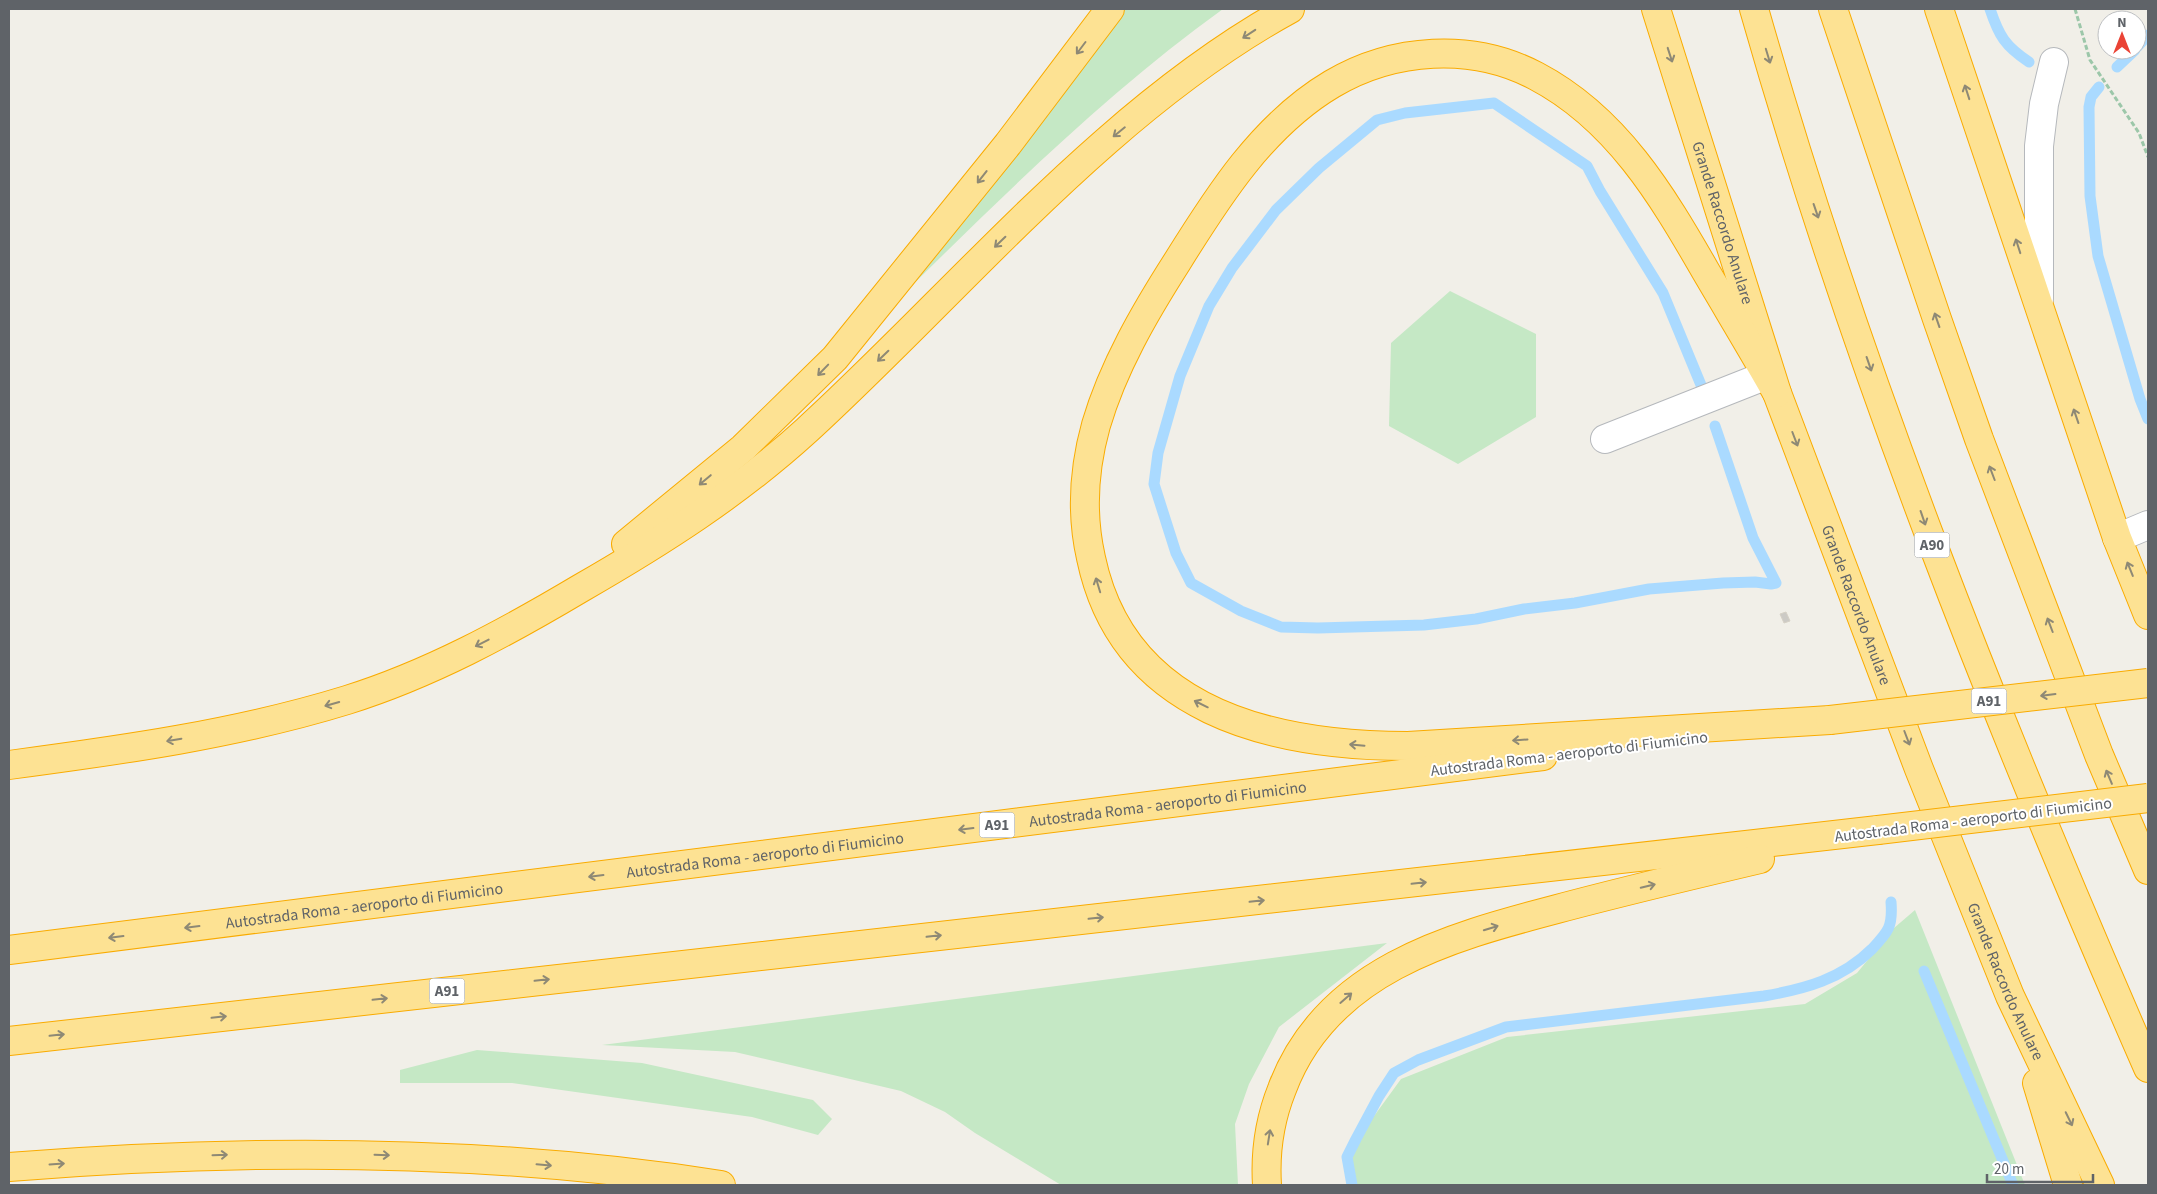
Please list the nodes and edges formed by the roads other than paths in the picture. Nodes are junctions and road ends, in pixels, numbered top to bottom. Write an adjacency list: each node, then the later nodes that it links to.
1 (1110, 9): 14 (highway, one-way to 14)
2 (1290, 9): 14 (highway, one-way to 14)
3 (1656, 9): 9 (highway, Grande Raccordo Anulare, one-way to 9)
4 (1754, 9): 24 (highway, A90, one-way to 24)
5 (1833, 9): 20 (highway, one-way to 5)
6 (1939, 9): 8 (highway, one-way to 6)
7 (2054, 62): 8 (lane)
8 (2039, 309): 12 (highway, one-way to 8)
9 (1772, 384): 10 (lane); 16 (highway, one-way to 9); 22 (highway, Grande Raccordo Anulare, one-way to 22)
10 (1605, 439)
11 (2148, 526): 12 (lane)
12 (2117, 538): 13 (highway, one-way to 12)
13 (2148, 615)
14 (526, 621): 17 (highway, one-way to 17)
15 (2148, 683): 16 (highway, Autostrada Roma - aeroporto di Fiumicino / A91, one-way to 16, bridge)
16 (1830, 720): 21 (highway, Autostrada Roma - aeroporto di Fiumicino / A91, one-way to 21)
17 (9, 765)
18 (2148, 798): 19 (highway, Autostrada Roma - aeroporto di Fiumicino / A91, bridge)
19 (1878, 830): 23 (highway, Autostrada Roma - aeroporto di Fiumicino / A91, one-way to 19); 27 (highway, one-way to 19)
20 (2148, 870)
21 (9, 950)
22 (2010, 996): 28 (highway); 29 (highway, Grande Raccordo Anulare, one-way to 29)
23 (9, 1041)
24 (2148, 1068)
25 (9, 1167): 26 (highway, one-way to 26)
26 (721, 1185)
27 (1267, 1185)
28 (2068, 1185)
29 (2100, 1185)

